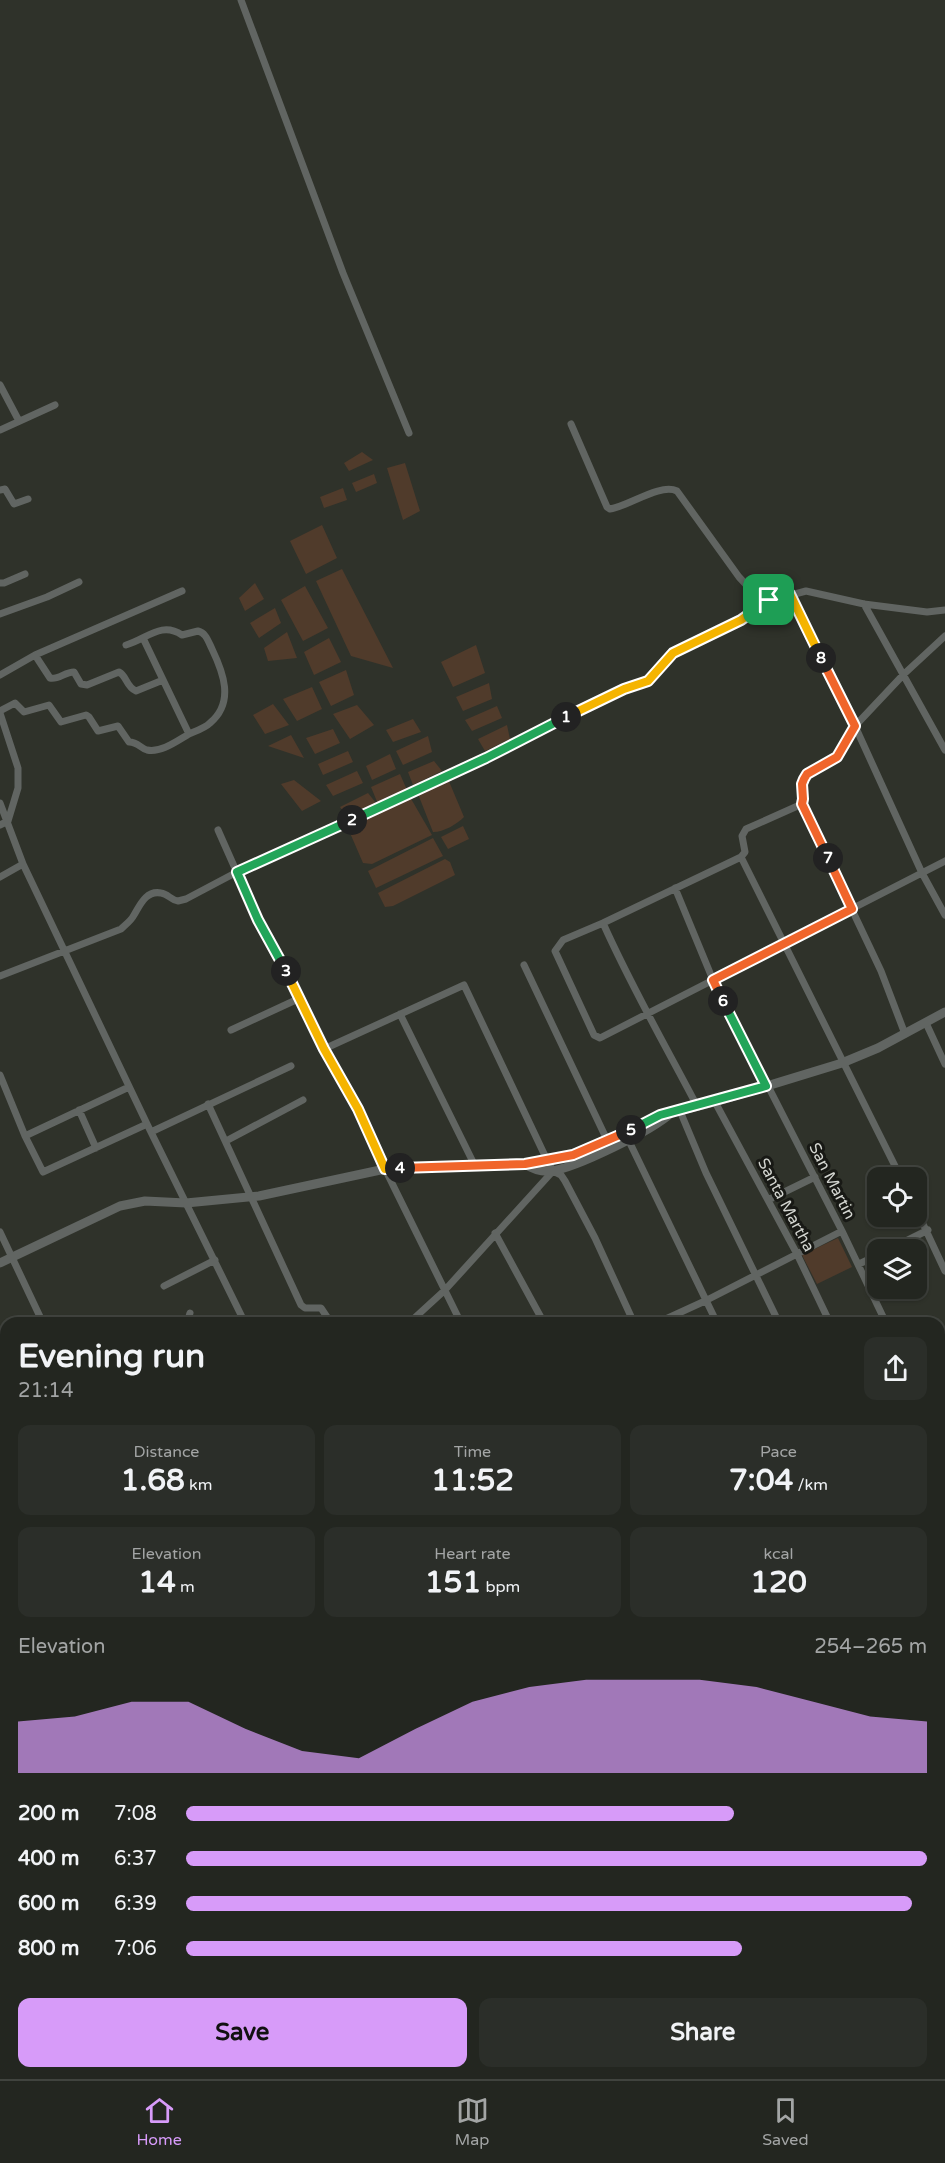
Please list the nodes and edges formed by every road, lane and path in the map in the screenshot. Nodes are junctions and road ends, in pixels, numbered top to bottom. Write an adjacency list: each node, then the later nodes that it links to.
1 (241, 0): 7 (street)
2 (0, 385): 4 (street)
3 (55, 405): 4 (street)
4 (19, 421): 6 (street)
5 (571, 424): 15 (street)
6 (0, 430)
7 (409, 433)
8 (0, 490): 9 (street)
9 (28, 499)
10 (25, 574): 12 (street)
11 (79, 582): 18 (street)
12 (0, 583)
13 (182, 591): 22 (street)
14 (790, 594): 15 (street); 16 (street); 27 (street)
15 (769, 600): 39 (street)
16 (864, 604): 17 (street); 23 (street)
17 (945, 610)
18 (0, 614)
19 (945, 636): 23 (street)
20 (143, 638): 21 (street); 25 (street); 28 (street)
21 (126, 645)
22 (35, 655): 24 (street); 25 (street)
23 (904, 674): 27 (street); 30 (street)
24 (0, 675)
25 (163, 680): 28 (street)
26 (0, 712): 28 (street); 29 (street)
27 (855, 726): 32 (street); 40 (street)
28 (189, 734)
29 (4, 740): 33 (street)
30 (945, 750)
31 (0, 803): 33 (street)
32 (802, 804): 36 (street); 43 (street)
33 (8, 821): 34 (street); 38 (street)
34 (0, 825)
35 (218, 830): 39 (street)
36 (741, 857): 42 (street); 46 (street)
37 (945, 861): 40 (street)
38 (23, 864): 41 (street); 47 (street)
39 (237, 872): 47 (street); 51 (street)
40 (922, 873): 43 (street); 44 (street)
41 (0, 877)
42 (675, 888): 45 (street); 50 (street, San Martin)
43 (852, 909): 46 (street); 57 (street)
44 (945, 915)
45 (603, 923): 53 (street); 53 (street)
46 (785, 943): 50 (street); 59 (street)
47 (65, 951): 49 (street); 64 (street)
48 (524, 966): 75 (street)
49 (0, 976)
50 (713, 980): 53 (street); 63 (street, San Martin)
51 (298, 999): 56 (street); 58 (street)
52 (945, 1012): 55 (street)
53 (649, 1013): 68 (street)
54 (400, 1014): 58 (street); 77 (street); 78 (street)
55 (926, 1023): 57 (street); 60 (street)
56 (231, 1030)
57 (905, 1034): 59 (street)
58 (324, 1049): 81 (street)
59 (842, 1063): 63 (street); 80 (street)
60 (945, 1064)
61 (291, 1066): 67 (street)
62 (0, 1075): 73 (street)
63 (767, 1086): 66 (street); 83 (street, San Martin)
64 (129, 1087): 69 (street); 71 (street)
65 (303, 1100): 74 (street)
66 (715, 1102): 68 (street); 85 (street, Santa Martha)
67 (208, 1104): 72 (street); 74 (street)
68 (698, 1106): 70 (street)
69 (79, 1110): 73 (street); 76 (street)
70 (676, 1112): 75 (street); 100 (street)
71 (147, 1124): 72 (street); 76 (street)
72 (151, 1132): 86 (street)
73 (25, 1136): 76 (street)
74 (226, 1141): 84 (street)
75 (619, 1141): 77 (street); 82 (street); 103 (street)
76 (96, 1148)
77 (547, 1160): 79 (street); 82 (street)
78 (474, 1164): 79 (street); 81 (street)
79 (525, 1164): 82 (street)
80 (895, 1167)
81 (385, 1169): 84 (street); 102 (street)
82 (553, 1171): 91 (street); 112 (street)
83 (815, 1177): 85 (street); 89 (street, San Martin)
84 (250, 1197): 86 (street); 108 (street)
85 (768, 1200): 93 (street, Santa Martha)
86 (186, 1203): 94 (street); 95 (street)
87 (926, 1227): 88 (street)
88 (928, 1230): 92 (street); 99 (street)
89 (842, 1231): 93 (street); 98 (street, San Martin)
90 (0, 1232): 94 (street)
91 (495, 1233): 102 (street); 111 (street)
92 (910, 1239)
93 (797, 1254): 100 (street); 116 (street, Santa Martha)
94 (13, 1257): 97 (street); 105 (street)
95 (215, 1260): 101 (street); 107 (street)
96 (867, 1260): 98 (street)
97 (0, 1263)
98 (859, 1264): 117 (street, San Martin)
99 (945, 1271)
100 (756, 1275): 103 (street); 115 (street)
101 (164, 1286)
102 (446, 1290): 109 (street); 110 (street)
103 (705, 1301): 113 (street); 114 (street)
104 (190, 1313): 106 (street)
105 (40, 1317)
106 (189, 1317)
107 (243, 1317)
108 (327, 1317)
109 (416, 1317)
110 (458, 1317)
111 (540, 1317)
112 (631, 1317)
113 (670, 1317)
114 (714, 1317)
115 (776, 1317)
116 (827, 1317)
117 (883, 1317)

